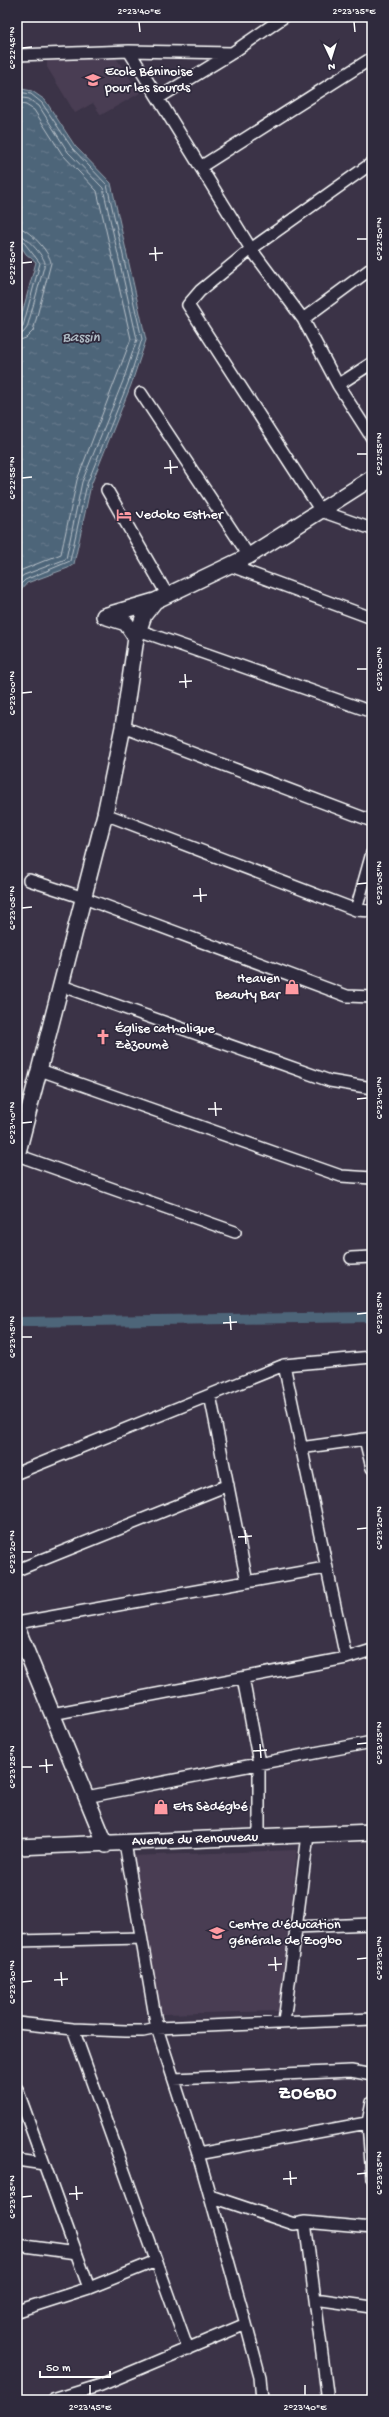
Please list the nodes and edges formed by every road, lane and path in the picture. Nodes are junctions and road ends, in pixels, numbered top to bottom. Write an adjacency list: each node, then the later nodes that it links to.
1 (284, 17): 3 (street)
2 (129, 51): 3 (street); 4 (street); 6 (street)
3 (232, 53): 6 (street)
4 (17, 55)
5 (372, 58): 8 (street)
6 (160, 97): 8 (street)
7 (372, 163): 9 (street)
8 (202, 166): 9 (street)
9 (251, 249): 11 (street); 18 (street)
10 (372, 268): 11 (street)
11 (303, 319): 13 (street)
12 (372, 363): 13 (street)
13 (338, 385): 15 (street)
14 (141, 393): 20 (street)
15 (372, 438)
16 (372, 478): 18 (street)
17 (107, 490): 22 (street)
18 (321, 512): 19 (street); 20 (street)
19 (372, 528)
20 (248, 556): 21 (street)
21 (231, 566): 22 (street); 23 (street)
22 (161, 598): 24 (street); 24 (street)
23 (372, 618)
24 (137, 634): 25 (street); 26 (street)
25 (372, 712)
26 (123, 727): 27 (street); 28 (street)
27 (105, 814): 31 (street); 32 (street)
28 (372, 821)
29 (372, 853): 32 (street)
30 (29, 880): 31 (street)
31 (84, 898): 34 (street); 35 (street)
32 (356, 910): 33 (street)
33 (372, 911)
34 (62, 986): 36 (street); 37 (street)
35 (372, 997)
36 (40, 1070): 38 (street); 39 (street)
37 (372, 1088)
38 (17, 1155): 40 (street)
39 (372, 1178)
40 (235, 1232)
41 (372, 1257): 42 (street)
42 (351, 1258)
43 (372, 1357): 44 (street)
44 (284, 1365): 45 (street); 47 (street)
45 (210, 1394): 49 (street); 50 (street)
46 (369, 1438): 47 (street); 48 (street)
47 (300, 1448): 51 (street)
48 (372, 1468)
49 (17, 1473)
50 (228, 1484): 52 (street); 53 (street)
51 (325, 1568): 53 (street); 57 (street)
52 (17, 1570)
53 (247, 1582): 54 (street)
54 (17, 1623)
55 (17, 1628): 59 (street)
56 (372, 1650): 57 (street)
57 (346, 1658): 58 (street)
58 (243, 1678): 59 (street); 61 (street)
59 (52, 1714): 62 (street)
60 (372, 1742): 61 (street)
61 (259, 1763): 62 (street); 65 (street)
62 (86, 1797): 67 (street)
63 (372, 1832): 64 (street, Avenue du Renouveau)
64 (308, 1835): 65 (street, Avenue du Renouveau); 70 (street)
65 (259, 1838): 66 (street, Avenue du Renouveau)
66 (125, 1843): 67 (street, Avenue du Renouveau); 71 (street)
67 (106, 1845): 68 (street, Avenue du Renouveau)
68 (17, 1847)
69 (372, 1924): 70 (street)
70 (296, 1927): 74 (street)
71 (141, 1938): 72 (street); 76 (street)
72 (17, 1941)
73 (372, 2019): 74 (street)
74 (284, 2022): 76 (street)
75 (17, 2023): 77 (street)
76 (157, 2028): 77 (street); 79 (street)
77 (74, 2029): 92 (street)
78 (372, 2076): 79 (street)
79 (174, 2079): 83 (street)
80 (17, 2089): 85 (street)
81 (372, 2102): 82 (street)
82 (370, 2122): 83 (street); 86 (street)
83 (198, 2154): 87 (street)
84 (17, 2160): 85 (street)
85 (44, 2164): 91 (street)
86 (372, 2178)
87 (210, 2196): 88 (street); 97 (street)
88 (305, 2222): 89 (street); 94 (street)
89 (372, 2228)
90 (17, 2245): 91 (street)
91 (76, 2253): 93 (street)
92 (156, 2261): 93 (street); 98 (street)
93 (89, 2288): 96 (street)
94 (315, 2299): 95 (street); 99 (street)
95 (372, 2307)
96 (17, 2311)
97 (246, 2324): 98 (street); 101 (street)
98 (188, 2349): 100 (street)
99 (327, 2393)
100 (53, 2400)
101 (262, 2400)

